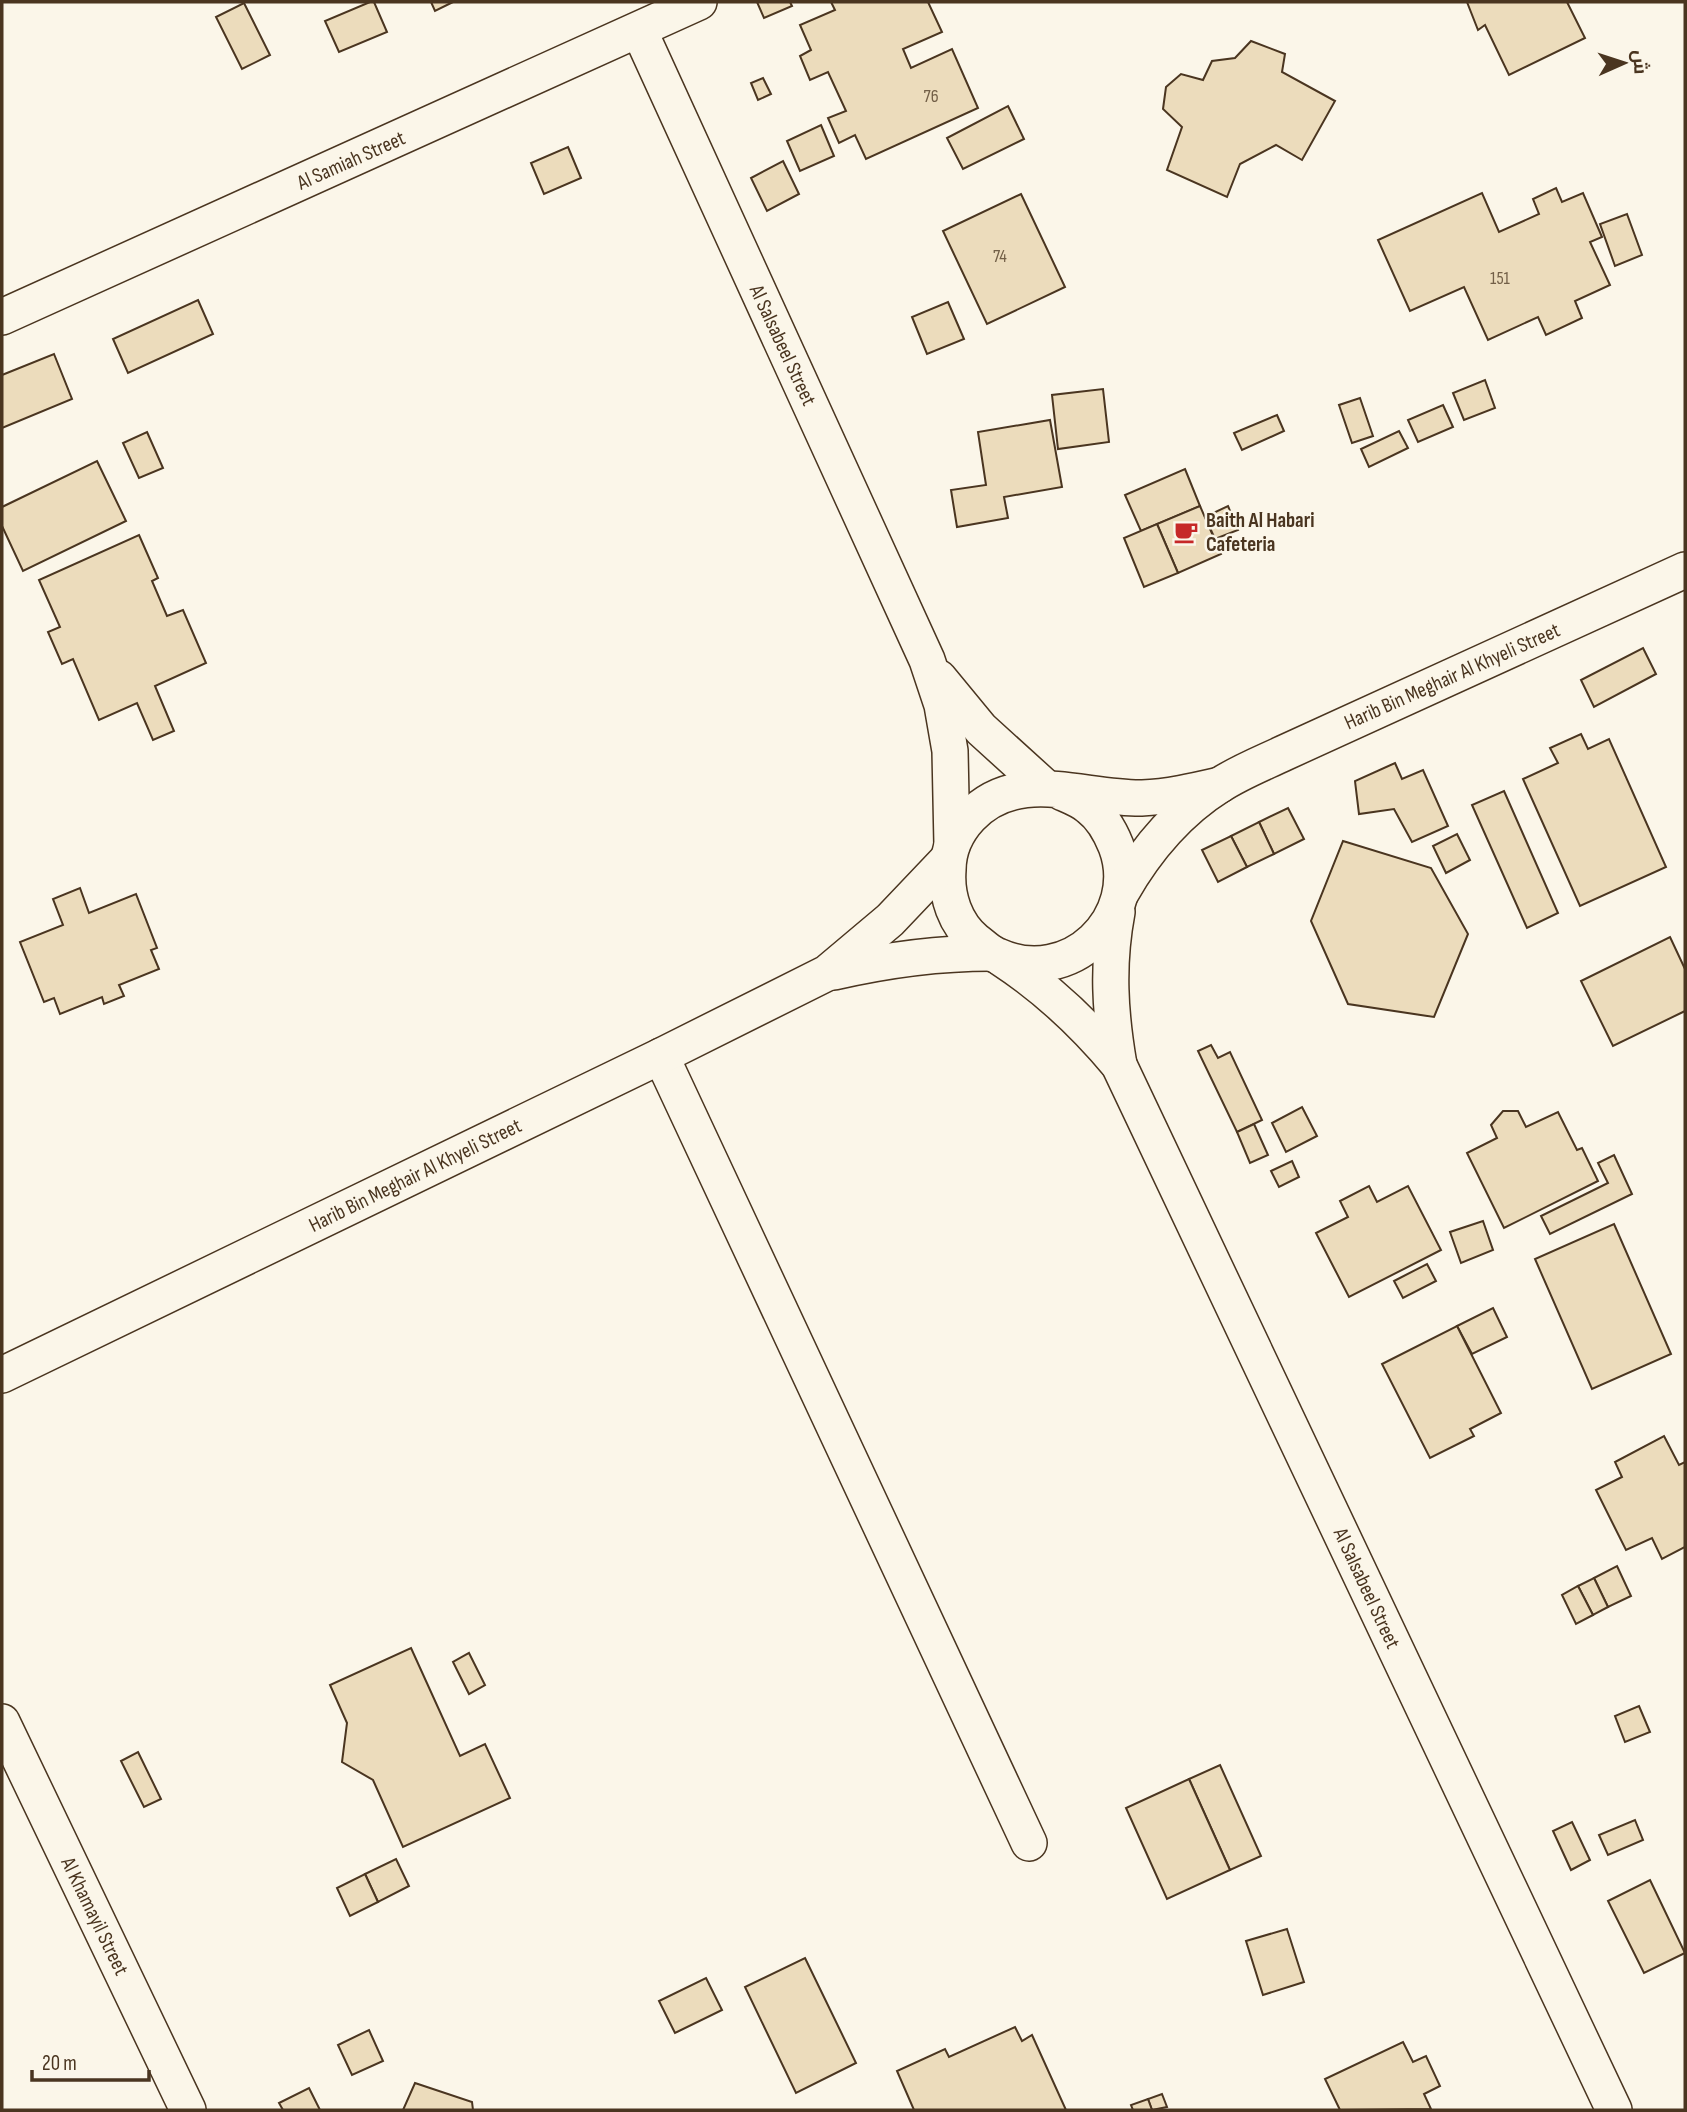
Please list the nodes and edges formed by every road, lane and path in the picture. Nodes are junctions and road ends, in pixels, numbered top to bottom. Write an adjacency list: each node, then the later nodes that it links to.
1 (699, 2): 2 (street, Al Samiah Street)
2 (639, 30): 3 (street, Al Samiah Street); 5 (street, Al Salsabeel Street)
3 (2, 317)
4 (1685, 570): 6 (street, Harib Bin Meghair Al Khyeli Street)
5 (927, 660): 7 (street, Al Salsabeel Street); 8 (street, Al Salsabeel Street)
6 (1220, 785): 7 (street, Harib Bin Meghair Al Khyeli Street); 9 (street, Harib Bin Meghair Al Khyeli Street)
7 (1054, 790): 8 (street); 9 (street)
8 (950, 852): 10 (street); 11 (street, Harib Bin Meghair Al Khyeli Street)
9 (1119, 899): 10 (street); 13 (street, Al Salsabeel Street)
10 (996, 956): 11 (street, Harib Bin Meghair Al Khyeli Street); 13 (street, Al Salsabeel Street)
11 (827, 973): 12 (street, Harib Bin Meghair Al Khyeli Street)
12 (661, 1056): 14 (street, Harib Bin Meghair Al Khyeli Street); 16 (street)
13 (1119, 1065): 18 (street, Al Salsabeel Street)
14 (2, 1375)
15 (2, 1722): 17 (street, Al Khamayil Street)
16 (1030, 1843)
17 (188, 2110)
18 (1614, 2110)

